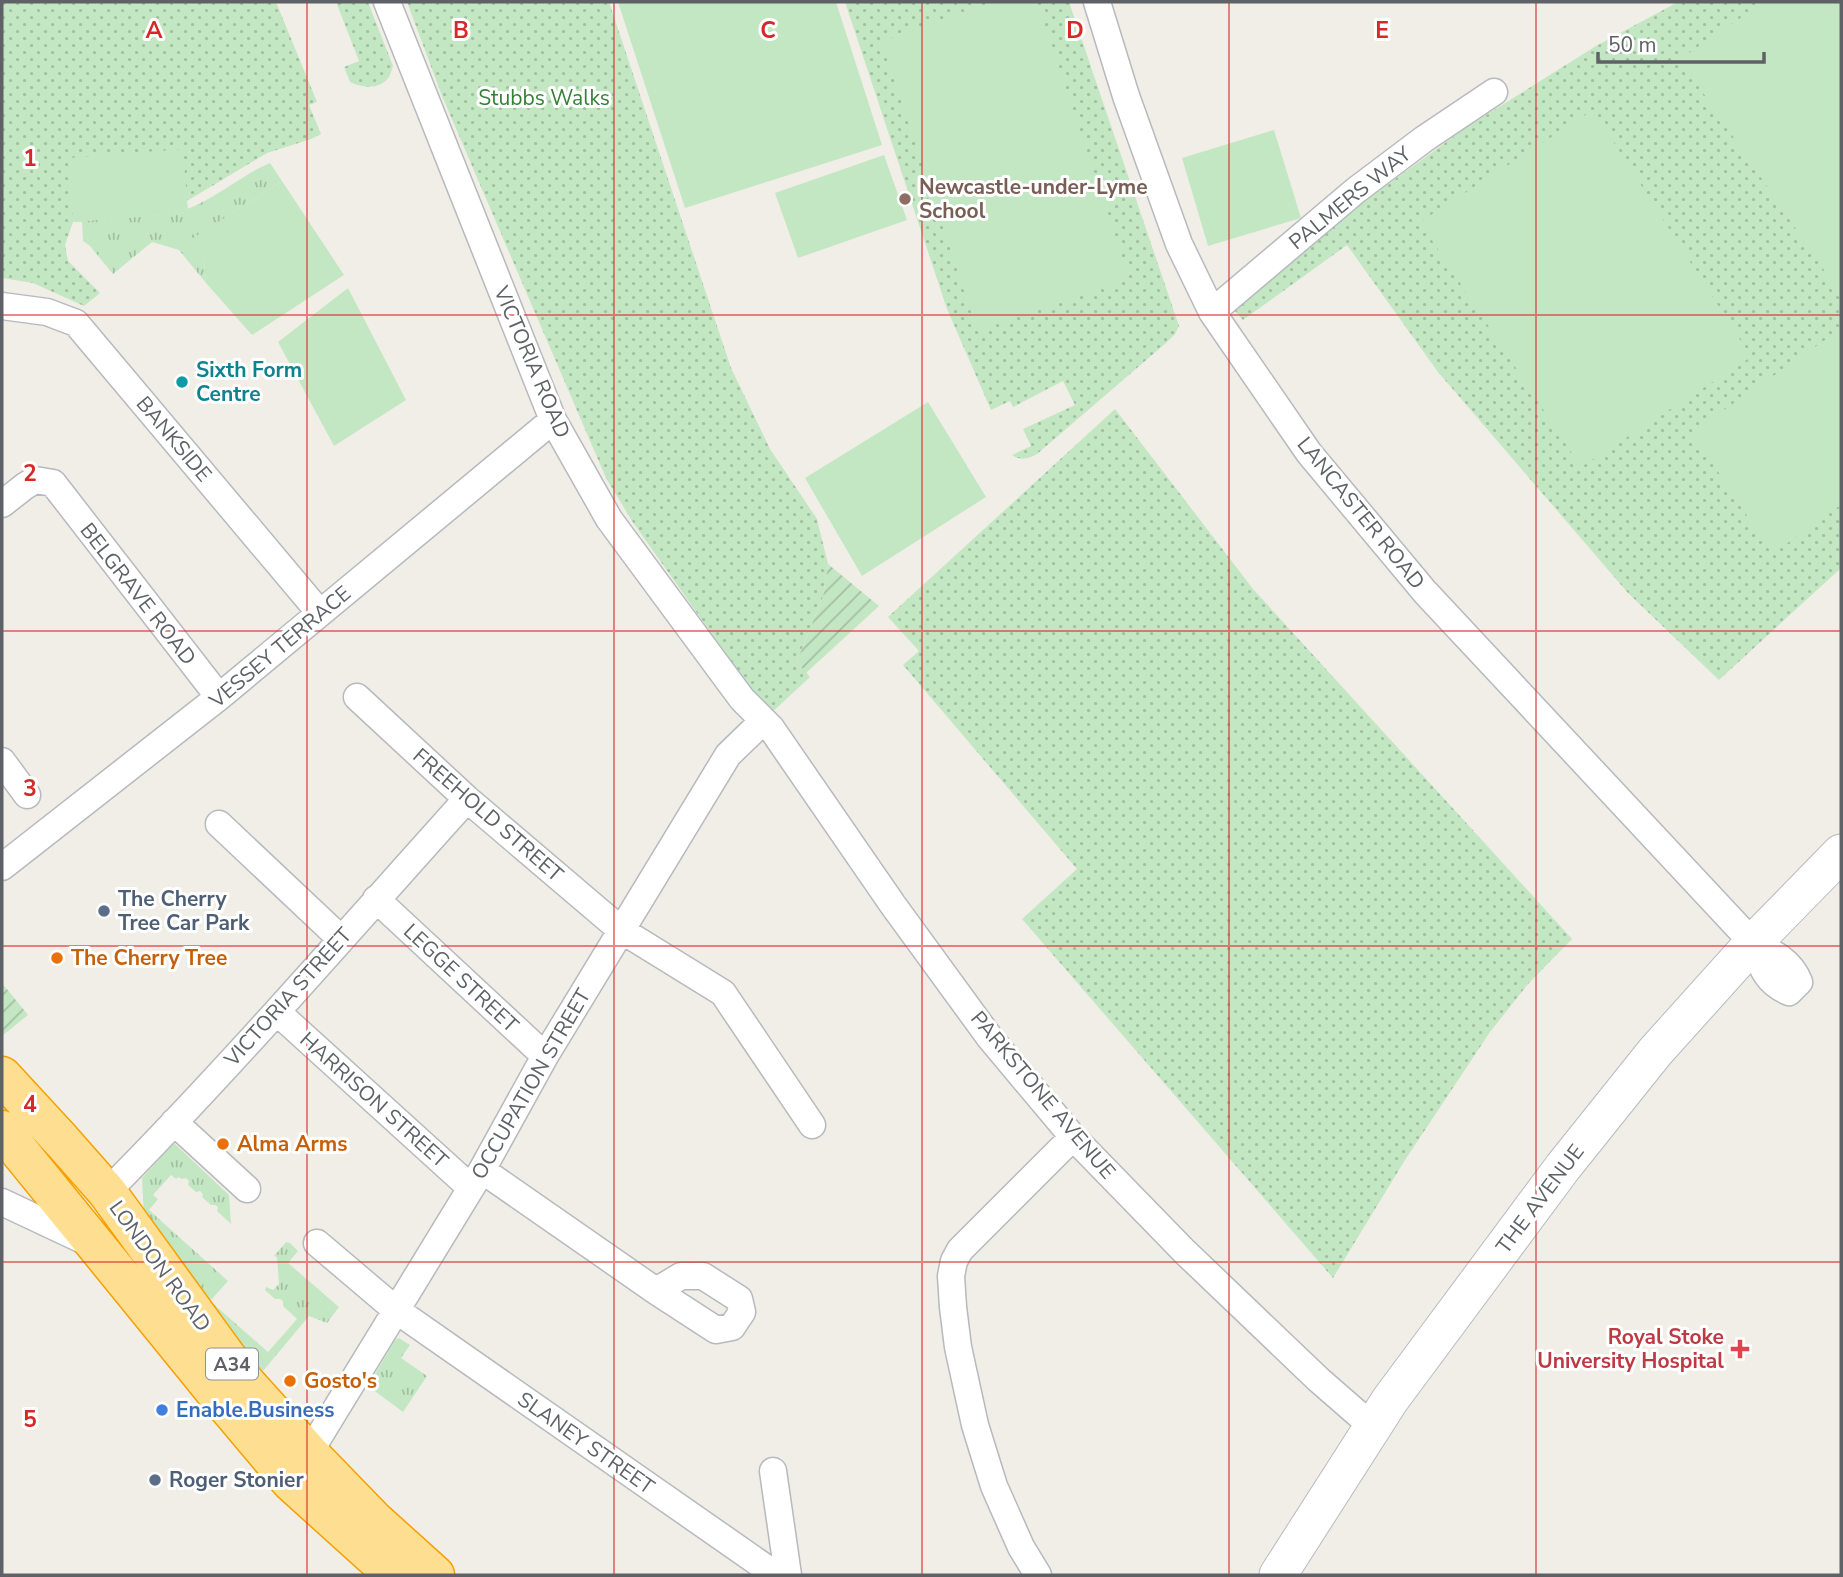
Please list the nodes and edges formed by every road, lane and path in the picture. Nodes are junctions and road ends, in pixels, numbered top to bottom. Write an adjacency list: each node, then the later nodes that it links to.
1 (387, 2): 6 (street, VICTORIA ROAD)
2 (1097, 2): 5 (street, LANCASTER ROAD)
3 (1494, 92): 5 (street, PALMERS WAY)
4 (2, 306): 8 (street, BANKSIDE)
5 (1212, 312): 21 (street, LANCASTER ROAD)
6 (553, 420): 8 (street, VESSEY TERRACE); 11 (street, VICTORIA ROAD)
7 (2, 504): 10 (street, BELGRAVE ROAD)
8 (314, 618): 10 (street, VESSEY TERRACE)
9 (357, 697): 14 (street, FREEHOLD STREET)
10 (219, 698): 17 (street, VESSEY TERRACE)
11 (763, 721): 19 (street, OCCUPATION STREET); 28 (street, PARKSTONE AVENUE)
12 (2, 761): 13 (street)
13 (27, 795)
14 (467, 799): 18 (street, VICTORIA STREET); 19 (street, FREEHOLD STREET)
15 (219, 824): 20 (street)
16 (1841, 853): 21 (street, THE AVENUE)
17 (2, 867)
18 (376, 899): 20 (street, VICTORIA STREET); 23 (street, LEGGE STREET)
19 (621, 930): 23 (street, OCCUPATION STREET); 26 (street, FREEHOLD STREET)
20 (341, 939): 22 (street, VICTORIA STREET)
21 (1753, 943): 37 (street, THE AVENUE)
22 (276, 1012): 25 (street, VICTORIA STREET); 29 (street, HARRISON STREET)
23 (545, 1056): 29 (street, OCCUPATION STREET)
24 (2, 1076): 31 (highway, LONDON ROAD / A34)
25 (174, 1122): 30 (street); 31 (street, VICTORIA STREET)
26 (812, 1125)
27 (2, 1130): 33 (highway, LONDON ROAD / A34)
28 (1073, 1137): 37 (street, PARKSTONE AVENUE); 44 (street)
29 (476, 1179): 35 (street, HARRISON STREET); 36 (street, OCCUPATION STREET)
30 (247, 1189)
31 (107, 1192): 33 (highway); 38 (highway, LONDON ROAD / A34)
32 (2, 1202): 33 (street)
33 (75, 1231): 40 (highway, LONDON ROAD / A34)
34 (317, 1243): 36 (street, SLANEY STREET)
35 (656, 1290)
36 (396, 1310): 38 (street, OCCUPATION STREET); 42 (street, SLANEY STREET)
37 (1373, 1427): 45 (street, THE AVENUE)
38 (309, 1454): 41 (highway, LONDON ROAD / A34)
39 (773, 1471): 43 (street)
40 (394, 1575)
41 (435, 1575)
42 (776, 1575)
43 (788, 1575)
44 (1038, 1575)
45 (1278, 1575)

